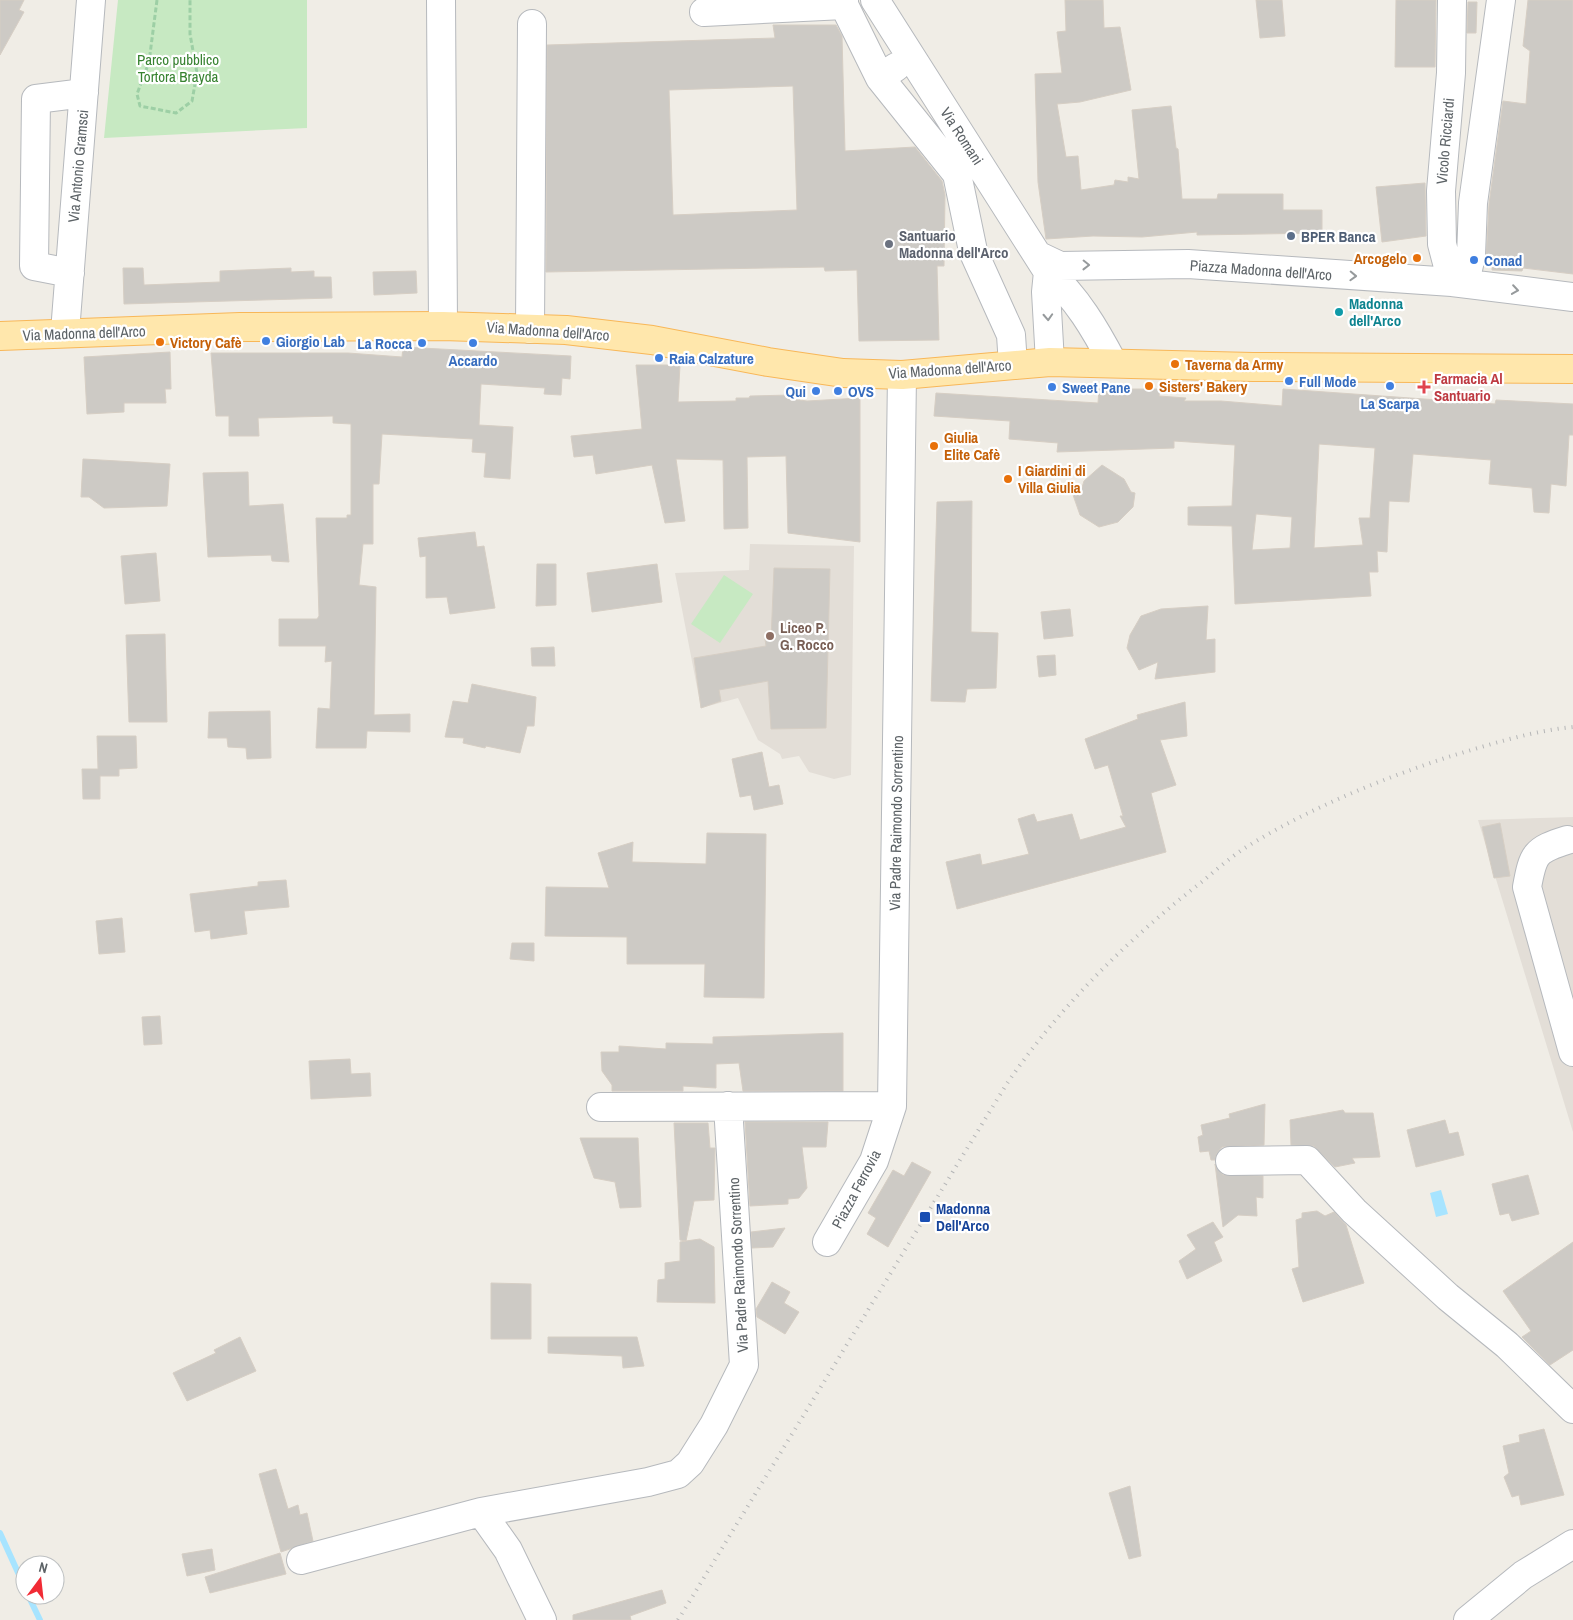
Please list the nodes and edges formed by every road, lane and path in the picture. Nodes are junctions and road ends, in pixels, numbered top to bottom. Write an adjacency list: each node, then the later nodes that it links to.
1 (91, 0): 13 (street, Via Antonio Gramsci)
2 (157, 0): 3 (path)
3 (190, 0)
4 (441, 0): 18 (street)
5 (875, 0): 11 (street, Via Romani)
6 (1452, 0): 16 (street, Vicolo Ricciardi)
7 (1501, 0): 16 (street)
8 (844, 3): 9 (street); 12 (street)
9 (704, 12)
10 (532, 24): 19 (street)
11 (911, 56): 12 (street); 14 (street, Via Romani)
12 (880, 78): 24 (street)
13 (84, 93): 15 (street, Via Antonio Gramsci); 15 (street)
14 (1044, 264): 16 (street, Piazza Madonna dell'Arco, one-way to 16); 22 (street, one-way to 22); 23 (street, Via Romani)
15 (70, 273): 20 (street, Via Antonio Gramsci)
16 (1458, 283): 17 (street, Piazza Madonna dell'Arco, one-way to 17)
17 (1573, 297)
18 (443, 326): 19 (main road, Via Madonna dell'Arco); 20 (main road, Via Madonna dell'Arco)
19 (530, 329): 26 (main road, Via Madonna dell'Arco)
20 (65, 332): 21 (main road, Via Madonna dell'Arco)
21 (0, 336)
22 (1050, 362): 23 (main road, Via Madonna dell'Arco); 24 (main road, Via Madonna dell'Arco)
23 (1113, 363): 25 (main road, Via Madonna dell'Arco)
24 (1013, 365): 26 (main road, Via Madonna dell'Arco)
25 (1573, 369)
26 (902, 375): 31 (street, Via Padre Raimondo Sorrentino)
27 (1567, 840): 28 (street)
28 (1573, 1052)
29 (601, 1106): 30 (street)
30 (728, 1106): 31 (street); 35 (street, Via Padre Raimondo Sorrentino)
31 (892, 1106): 33 (street, Piazza Ferrovia)
32 (1230, 1161): 34 (street)
33 (827, 1242)
34 (1573, 1409)
35 (481, 1512): 37 (street, Via Padre Raimondo Sorrentino); 38 (street)
36 (1573, 1544): 39 (street)
37 (301, 1560)
38 (542, 1620)
39 (1468, 1620)

